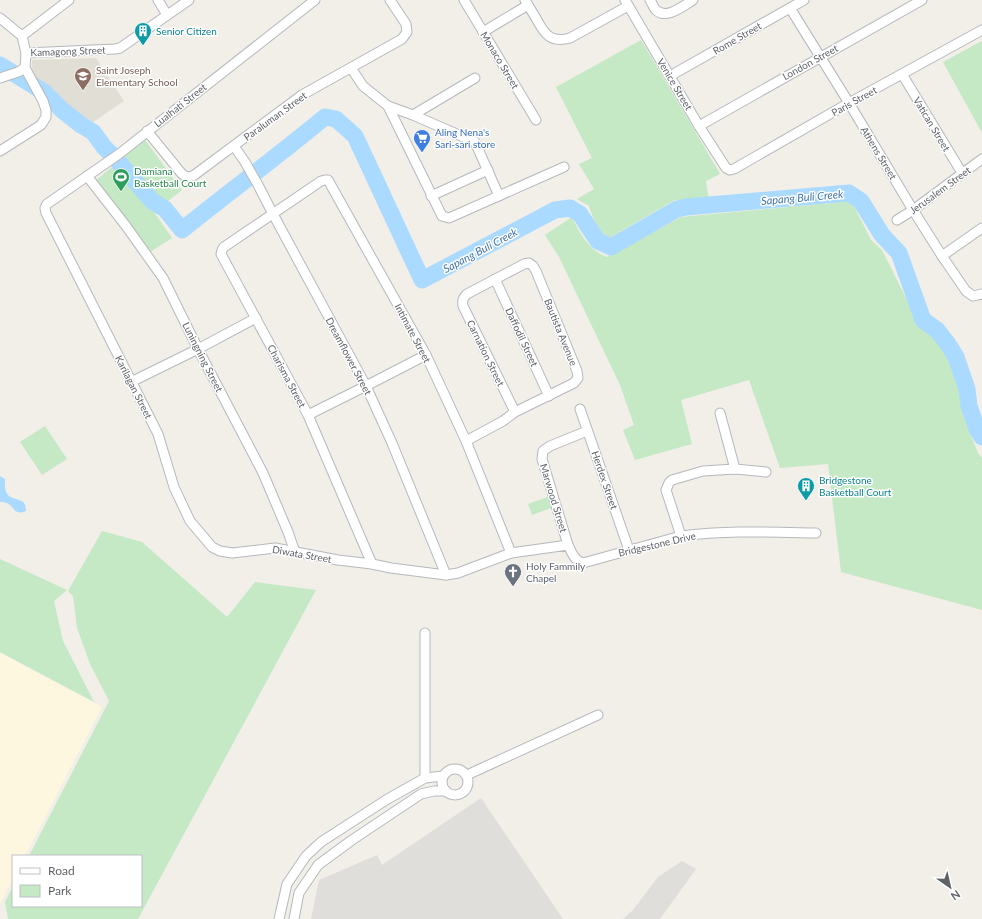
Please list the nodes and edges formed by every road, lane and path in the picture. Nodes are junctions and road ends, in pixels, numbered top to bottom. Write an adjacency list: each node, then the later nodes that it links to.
1 (69, 0): 18 (street)
2 (158, 0): 14 (street)
3 (188, 0): 14 (street, Kamagong Street)
4 (315, 0): 32 (street, Lualhati Street)
5 (390, 0): 21 (street, Paraluman Street)
6 (464, 0): 17 (street, Monaco Street)
7 (650, 0): 8 (street)
8 (693, 0)
9 (804, 0): 13 (street, Rome Street)
10 (922, 0): 20 (street, London Street)
11 (526, 2): 12 (street); 17 (street)
12 (626, 3): 24 (street, Venice Street)
13 (790, 8): 20 (street, Athens Street); 24 (street, Rome Street)
14 (167, 15): 19 (street, Kamagong Street)
15 (0, 18): 18 (street, Kamagong Street)
16 (982, 30): 23 (street, Paris Street)
17 (483, 32): 30 (street, Monaco Street)
18 (22, 36): 19 (street, Kamagong Street)
19 (26, 53): 22 (street)
20 (820, 57): 27 (street, Athens Street); 31 (street, London Street)
21 (351, 68): 28 (street); 33 (street, Paraluman Street)
22 (18, 72): 25 (street); 34 (street)
23 (902, 74): 27 (street, Paris Street); 39 (street, Vatican Street)
24 (670, 76): 31 (street, Venice Street)
25 (0, 78)
26 (475, 78): 29 (street)
27 (849, 103): 37 (street, Paris Street); 44 (street, Athens Street)
28 (388, 106): 29 (street); 41 (street)
29 (414, 116): 38 (street)
30 (536, 120)
31 (699, 126): 37 (street, Venice Street)
32 (147, 131): 33 (street, Paraluman Street); 40 (street, Lualhati Street)
33 (234, 146): 45 (street, Dreamflower Street)
34 (0, 151)
35 (982, 159): 39 (street, Jerusalem Street)
36 (564, 167): 42 (street)
37 (726, 168)
38 (488, 170): 41 (street); 42 (street)
39 (962, 174): 44 (street, Jerusalem Street)
40 (86, 176): 43 (street, Lualhati Street); 52 (street, Luningning Street)
41 (431, 196): 42 (street)
42 (499, 196)
43 (44, 208): 54 (street, Karilagan Street)
44 (913, 210): 46 (street, Jerusalem Street); 48 (street, Athens Street)
45 (273, 214): 51 (street, Charisma Street); 53 (street, Intimate Street); 55 (street, Dreamflower Street)
46 (898, 220)
47 (982, 228): 48 (street)
48 (942, 256): 50 (street, Athens Street)
49 (495, 279): 56 (street, Daffodil Street); 56 (street, Bautista Avenue); 58 (street, Carnation Street)
50 (977, 295)
51 (256, 318): 52 (street); 60 (street, Charisma Street)
52 (198, 349): 54 (street); 69 (street, Luningning Street)
53 (426, 355): 55 (street); 62 (street, Intimate Street)
54 (131, 382): 70 (street, Karilagan Street)
55 (366, 386): 60 (street); 73 (street, Dreamflower Street)
56 (549, 396): 58 (street, Bautista Avenue)
57 (580, 410): 61 (street, Herdex Street)
58 (515, 412): 62 (street, Bautista Avenue)
59 (720, 413): 63 (street)
60 (308, 415): 72 (street, Charisma Street)
61 (588, 431): 67 (street, Marwood Street); 68 (street, Herdex Street)
62 (466, 441): 71 (street, Intimate Street)
63 (735, 469): 64 (street); 66 (street)
64 (766, 472)
65 (816, 533): 66 (street, Bridgestone Drive)
66 (681, 536): 68 (street, Bridgestone Drive)
67 (568, 545): 68 (street, Bridgestone Drive); 71 (street)
68 (629, 550)
69 (295, 552): 70 (street, Diwata Street); 72 (street, Diwata Street)
70 (232, 553)
71 (511, 553): 73 (street)
72 (372, 564): 73 (street, Diwata Street)
73 (446, 575)
74 (425, 634): 78 (street)
75 (598, 714): 77 (street)
76 (443, 776): 77 (street); 78 (street); 79 (street)
77 (466, 776): 79 (street)
78 (425, 778): 80 (street)
79 (446, 791): 81 (street)
80 (306, 856): 81 (street); 82 (street)
81 (318, 865): 83 (street)
82 (279, 919)
83 (294, 919)

